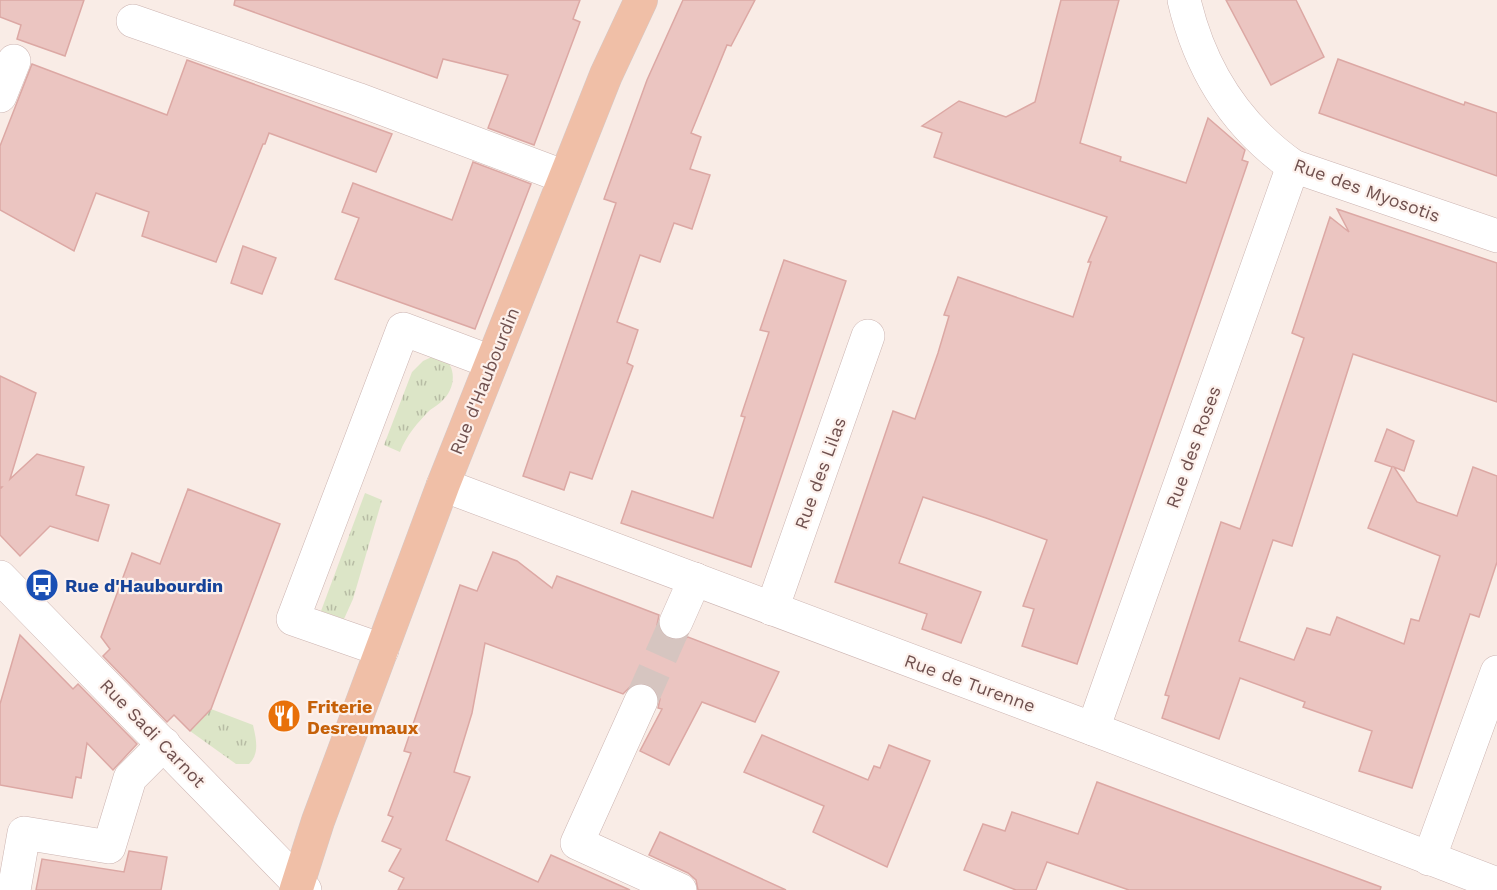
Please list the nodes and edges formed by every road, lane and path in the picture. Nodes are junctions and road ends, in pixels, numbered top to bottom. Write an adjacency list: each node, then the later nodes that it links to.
1 (641, 0): 7 (main road, Rue d'Haubourdin)
2 (1184, 0): 6 (street, Rue des Myosotis)
3 (133, 21): 7 (street)
4 (14, 61): 5 (street)
5 (0, 96)
6 (1293, 166): 8 (street, Rue des Myosotis); 19 (street, Rue des Roses)
7 (565, 177): 10 (main road, Rue d'Haubourdin)
8 (1497, 236)
9 (868, 336): 14 (street, Rue des Lilas)
10 (491, 362): 11 (main road, Rue d'Haubourdin); 16 (street)
11 (443, 484): 13 (street, Rue de Turenne); 16 (main road, Rue d'Haubourdin)
12 (0, 577): 20 (street, Rue Sadi Carnot)
13 (695, 579): 14 (street, Rue de Turenne); 15 (street)
14 (772, 609): 19 (street, Rue de Turenne)
15 (676, 622)
16 (382, 650): 23 (main road, Rue d'Haubourdin)
17 (1497, 672): 21 (street)
18 (641, 701): 25 (street)
19 (1093, 729): 21 (street, Rue de Turenne)
20 (164, 744): 23 (street, Rue Sadi Carnot); 24 (street)
21 (1429, 859): 22 (street, Rue de Turenne)
22 (1497, 884)
23 (299, 888)
24 (14, 890)
25 (680, 890)

